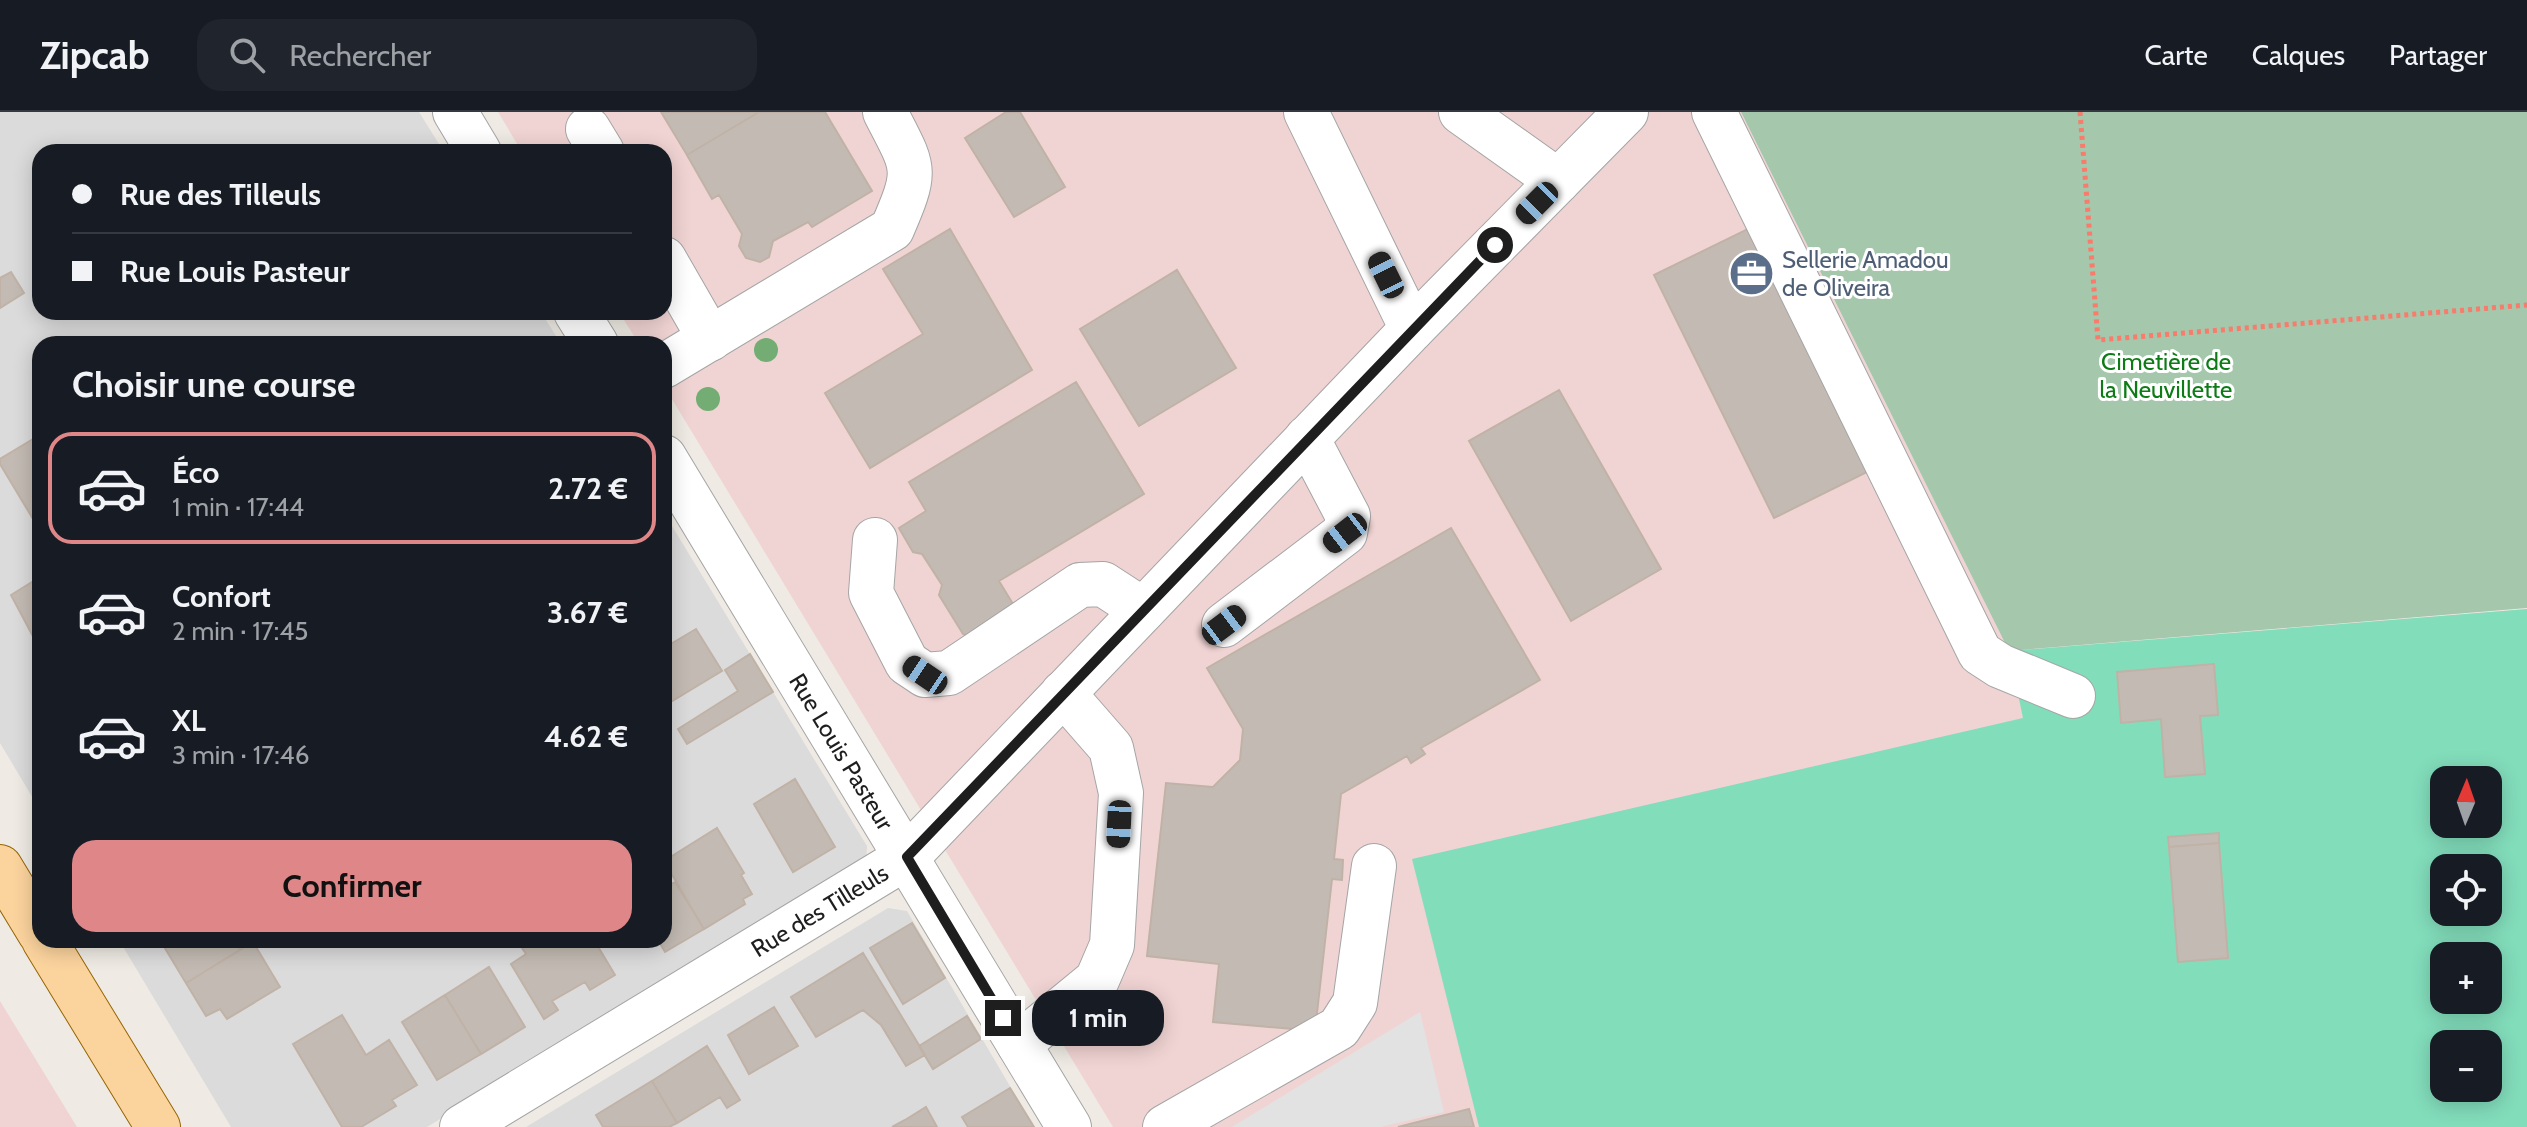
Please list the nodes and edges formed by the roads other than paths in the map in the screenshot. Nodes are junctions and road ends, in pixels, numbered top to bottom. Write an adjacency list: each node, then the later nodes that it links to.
1 (455, 112): 7 (street)
2 (885, 112): 11 (street)
3 (1306, 112): 10 (street)
4 (1461, 112): 8 (street)
5 (1626, 112): 8 (street, Rue des Tilleuls)
6 (1714, 112): 19 (street)
7 (474, 144)
8 (1558, 181): 10 (street, Rue des Tilleuls)
9 (672, 273): 11 (street)
10 (1412, 329): 13 (street, Rue des Tilleuls)
11 (710, 339): 12 (street)
12 (672, 361)
13 (1307, 438): 16 (street, Rue des Tilleuls); 17 (street)
14 (672, 470): 20 (street, Rue Louis Pasteur)
15 (875, 540): 16 (street)
16 (1143, 610): 18 (street, Rue des Tilleuls)
17 (1224, 625)
18 (1063, 693): 20 (street, Rue des Tilleuls); 25 (street)
19 (2073, 696)
20 (907, 857): 25 (street, Rue Louis Pasteur); 27 (street, Rue des Tilleuls)
21 (1374, 866): 29 (street)
22 (0, 867): 23 (main road)
23 (32, 920)
24 (49, 948): 26 (main road)
25 (1019, 1044): 28 (street, Rue Louis Pasteur)
26 (158, 1127)
27 (462, 1127)
28 (1069, 1127)
29 (1165, 1127)

